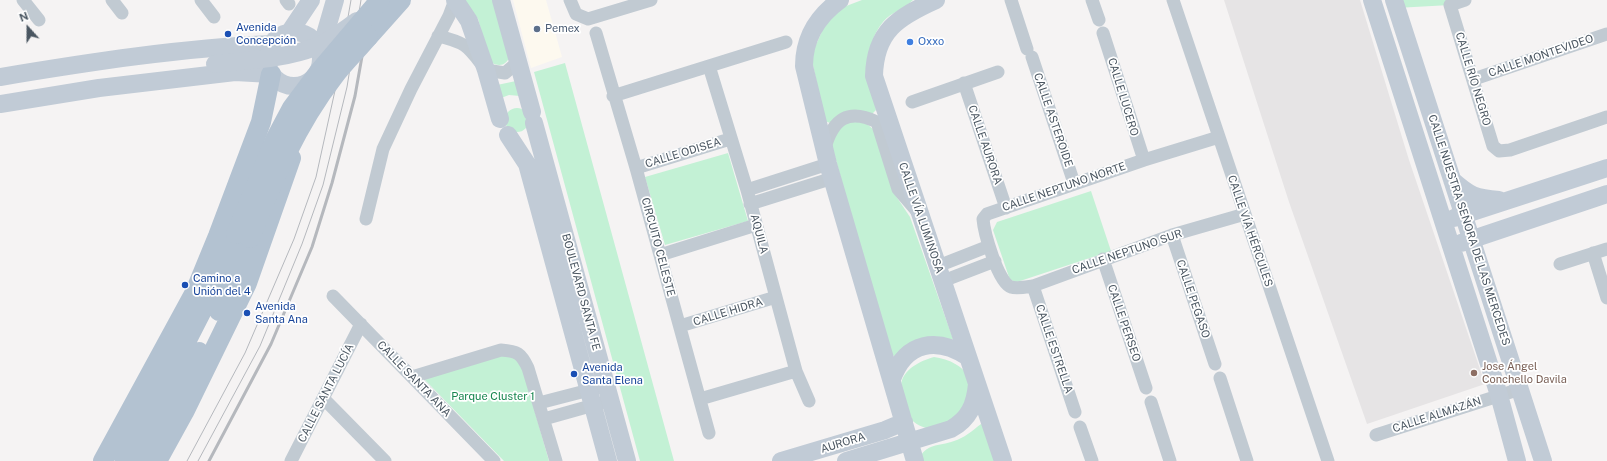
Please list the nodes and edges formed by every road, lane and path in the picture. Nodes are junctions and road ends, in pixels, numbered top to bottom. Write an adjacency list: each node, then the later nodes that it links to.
1 (23, 0): 23 (street)
2 (112, 0): 20 (street)
3 (200, 0): 22 (street)
4 (311, 0): 25 (street)
5 (335, 0): 32 (street)
6 (380, 0): 21 (main road, bridge)
7 (401, 0): 70 (main road, bridge)
8 (455, 0): 29 (street); 35 (street, BOULEVARD SANTA FE)
9 (501, 0): 33 (street, BOULEVARD SANTA FE)
10 (570, 0): 11 (street)
11 (651, 0)
12 (840, 0): 52 (street)
13 (936, 0): 62 (street, CALLE VÍA LUMINOSA)
14 (1011, 0): 56 (street, CALLE ASTEROIDE)
15 (1092, 0): 24 (street)
16 (1173, 0): 49 (street, CALLE VÍA HÉRCULES)
17 (1372, 0): 66 (street, CALLE NUESTRA SEÑORA DE LAS MERCEDES)
18 (1394, 0): 55 (street, CALLE NUESTRA SEÑORA DE LAS MERCEDES)
19 (1465, 0): 40 (street, CALLE RÍO NEGRO)
20 (122, 13)
21 (366, 15): 42 (street, bridge); 70 (main road, bridge)
22 (214, 17)
23 (39, 20)
24 (1099, 20)
25 (289, 33): 31 (street); 32 (street)
26 (596, 33): 43 (street, CIRCUITO CELESTE)
27 (1103, 33): 51 (street, CALLE LUCERO)
28 (1607, 34): 40 (street, CALLE MONTEVIDEO)
29 (438, 36): 35 (street); 65 (street)
30 (786, 42): 34 (street)
31 (272, 44): 37 (street); 39 (street)
32 (320, 52): 38 (street)
33 (518, 62): 35 (street); 47 (street, BOULEVARD SANTA FE)
34 (709, 66): 43 (street); 50 (street, AQUILA)
35 (486, 70): 48 (street, BOULEVARD SANTA FE)
36 (998, 72): 41 (street)
37 (271, 74): 38 (street); 45 (street); 113 (main road)
38 (316, 75): 116 (main road)
39 (0, 77)
40 (1474, 79): 46 (street, CALLE RÍO NEGRO)
41 (964, 83): 44 (street); 61 (street, CALLE AURORA)
42 (0, 93)
43 (613, 96): 53 (street, CIRCUITO CELESTE)
44 (912, 102)
45 (0, 104)
46 (1607, 117)
47 (533, 118): 48 (street); 48 (street); 98 (street, BOULEVARD SANTA FE)
48 (504, 127): 101 (street, BOULEVARD SANTA FE)
49 (1219, 137): 51 (street, CALLE NEPTUNO NORTE); 63 (street, CALLE VÍA HÉRCULES)
50 (730, 139): 53 (street, CALLE ODISEA); 57 (street, AQUILA)
51 (1144, 160): 56 (street, CALLE NEPTUNO NORTE)
52 (829, 164): 57 (street); 60 (street); 62 (street); 94 (street)
53 (636, 168): 76 (street, CIRCUITO CELESTE)
54 (1607, 168): 59 (street)
55 (1452, 180): 59 (street); 64 (street, CALLE NUESTRA SEÑORA DE LAS MERCEDES)
56 (1074, 183): 61 (street, CALLE NEPTUNO NORTE)
57 (747, 190): 60 (street, AQUILA)
58 (1607, 194): 68 (street)
59 (1502, 201): 64 (street)
60 (750, 204): 67 (street, AQUILA)
61 (1006, 208): 72 (street, CALLE NEPTUNO NORTE)
62 (920, 214): 81 (street, CALLE VÍA LUMINOSA)
63 (1245, 214): 69 (street, CALLE NEPTUNO SUR); 130 (street, CALLE VÍA HÉRCULES)
64 (1464, 214): 66 (street); 71 (street, CALLE NUESTRA SEÑORA DE LAS MERCEDES)
65 (366, 219)
66 (1443, 222): 73 (street, CALLE NUESTRA SEÑORA DE LAS MERCEDES)
67 (756, 225): 76 (street); 85 (street, AQUILA)
68 (1504, 228): 71 (street); 80 (street)
69 (1172, 235): 77 (street, CALLE NEPTUNO SUR); 90 (street, CALLE PEGASO)
70 (243, 236): 114 (main road); 115 (main road)
71 (1472, 239): 73 (street); 80 (street, CALLE NUESTRA SEÑORA DE LAS MERCEDES)
72 (989, 246): 78 (street, CALLE NEPTUNO NORTE); 81 (street)
73 (1451, 247): 99 (street, CALLE NUESTRA SEÑORA DE LAS MERCEDES)
74 (1607, 249): 75 (street)
75 (1593, 253): 79 (street); 86 (street)
76 (660, 255): 88 (street, CIRCUITO CELESTE)
77 (1102, 259): 82 (street, CALLE NEPTUNO SUR); 96 (street, CALLE PERSEO)
78 (995, 261): 81 (street); 83 (street, CALLE NEPTUNO NORTE)
79 (1560, 264)
80 (1480, 266): 97 (street, CALLE NUESTRA SEÑORA DE LAS MERCEDES)
81 (940, 274): 89 (street, CALLE VÍA LUMINOSA)
82 (1033, 286): 83 (street, CALLE NEPTUNO SUR); 106 (street, CALLE ESTRELLA)
83 (1010, 287)
84 (333, 296): 87 (street, CALLE SANTA ANA)
85 (776, 297): 88 (street, CALLE HIDRA); 91 (street, AQUILA)
86 (1607, 298)
87 (361, 324): 92 (street, CALLE SANTA ANA); 100 (street, CALLE SANTA LUCÍA)
88 (680, 326): 102 (street, CIRCUITO CELESTE)
89 (968, 358): 94 (street); 95 (street, CALLE VÍA LUMINOSA)
90 (1215, 364)
91 (796, 371): 102 (street); 103 (street, AQUILA)
92 (412, 377): 105 (street); 119 (street, CALLE SANTA ANA)
93 (1220, 378): 129 (street)
94 (892, 379): 108 (street)
95 (978, 384): 112 (street); 126 (street, CALLE VÍA LUMINOSA)
96 (1146, 388)
97 (1520, 390): 99 (street, CALLE ALMAZÁN); 132 (street, CALLE NUESTRA SEÑORA DE LAS MERCEDES)
98 (608, 393): 101 (street); 122 (street, BOULEVARD SANTA FE)
99 (1499, 395): 111 (street, CALLE ALMAZÁN); 131 (street, CALLE NUESTRA SEÑORA DE LAS MERCEDES)
100 (323, 398): 117 (street, CALLE SANTA LUCÍA); 118 (street)
101 (589, 398): 105 (street); 107 (street); 121 (street, BOULEVARD SANTA FE)
102 (700, 399): 110 (street, CIRCUITO CELESTE)
103 (809, 401)
104 (1151, 402): 128 (street)
105 (540, 403): 107 (street)
106 (1075, 412)
107 (544, 419): 120 (street)
108 (904, 422): 112 (street); 123 (street, AURORA)
109 (1080, 427): 127 (street)
110 (709, 433)
111 (1376, 434)
112 (909, 441): 124 (street, AURORA); 125 (street)
113 (103, 461)
114 (125, 461)
115 (139, 461)
116 (157, 461)
117 (291, 461)
118 (385, 461)
119 (494, 461)
120 (556, 461)
121 (608, 461)
122 (627, 461)
123 (781, 461)
124 (846, 461)
125 (915, 461)
126 (1003, 461)
127 (1092, 461)
128 (1170, 461)
129 (1247, 461)
130 (1328, 461)
131 (1517, 461)
132 (1543, 461)

